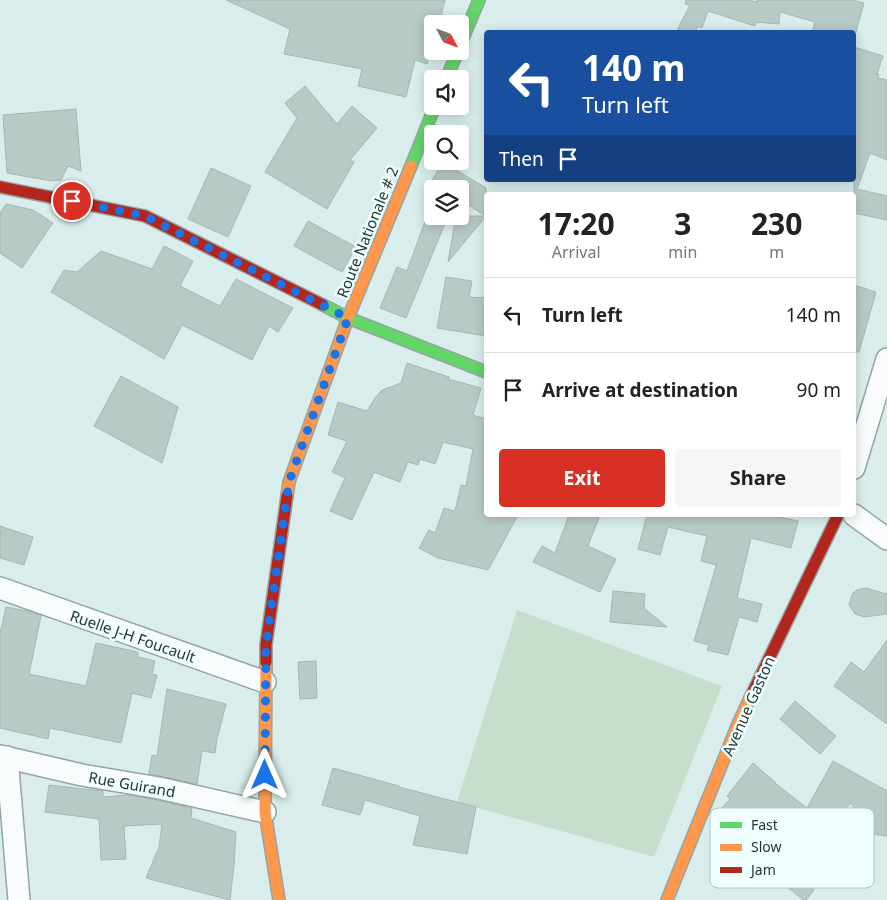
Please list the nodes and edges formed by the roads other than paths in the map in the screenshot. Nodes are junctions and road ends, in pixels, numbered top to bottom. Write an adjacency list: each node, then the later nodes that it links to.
1 (479, 0): 2 (street)
2 (469, 24)
3 (431, 115): 5 (street, Route Nationale # 2)
4 (0, 187): 5 (street)
5 (348, 318): 7 (street); 13 (street, Route Nationale # 2)
6 (887, 359): 8 (street)
7 (484, 371)
8 (856, 461)
9 (856, 516): 11 (street)
10 (837, 517): 18 (street, Avenue Gaston)
11 (887, 539)
12 (0, 588): 13 (street, Ruelle J-H Foucault)
13 (266, 682): 15 (street, Route Nationale # 2)
14 (4, 757): 15 (street, Rue Guirand); 16 (street)
15 (265, 812): 17 (street, Route Nationale # 2)
16 (19, 900)
17 (279, 900)
18 (667, 900)

